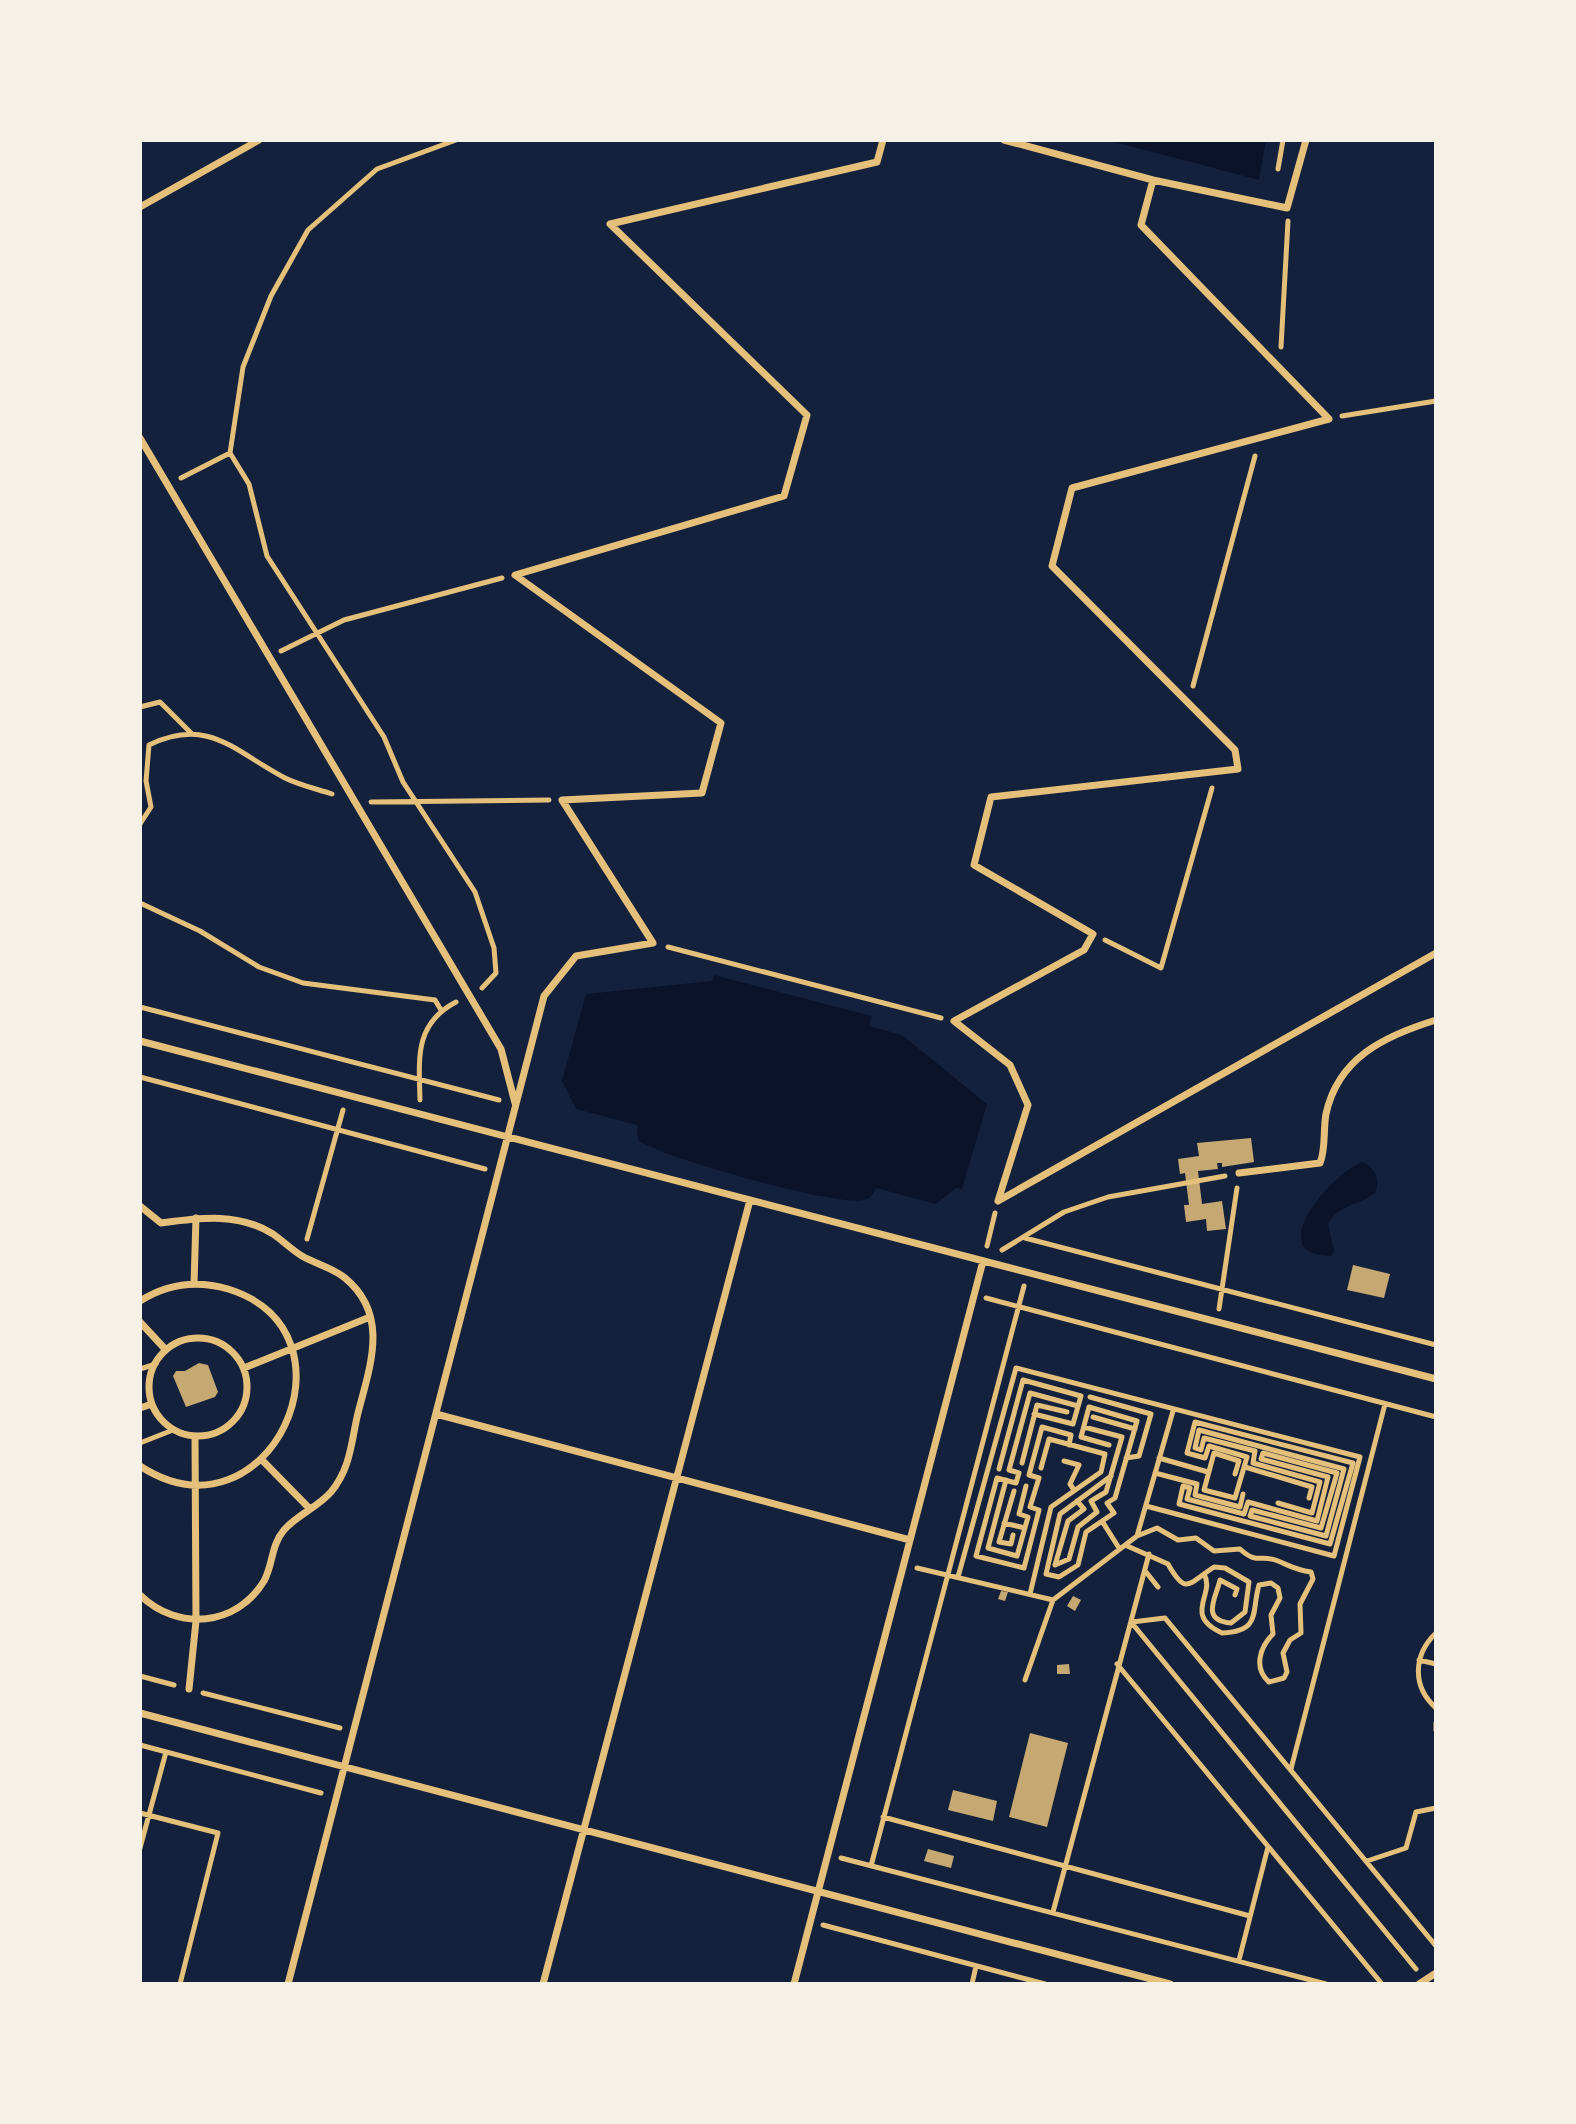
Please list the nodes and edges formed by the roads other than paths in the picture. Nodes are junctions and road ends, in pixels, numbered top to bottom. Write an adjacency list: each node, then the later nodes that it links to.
1 (259, 140): 6 (street)
2 (883, 140): 11 (street)
3 (1004, 140): 5 (street)
4 (1306, 140): 5 (street)
5 (1153, 180): 8 (street)
6 (140, 207)
7 (140, 438): 11 (street)
8 (1436, 953)
9 (1436, 1020): 13 (street)
10 (140, 1041): 12 (street)
11 (516, 1105): 12 (street)
12 (507, 1137): 14 (street); 28 (street)
13 (1239, 1173)
14 (750, 1200): 17 (street); 32 (street)
15 (140, 1206): 16 (street)
16 (196, 1218): 18 (street); 20 (street)
17 (983, 1261): 25 (street); 35 (street)
18 (194, 1284): 19 (street); 22 (street)
19 (140, 1301)
20 (370, 1317): 22 (street); 34 (street)
21 (140, 1322): 23 (street)
22 (290, 1348): 24 (street); 30 (street)
23 (166, 1350): 24 (street); 26 (street)
24 (244, 1368): 29 (street)
25 (1436, 1379)
26 (152, 1404): 27 (street); 29 (street)
27 (140, 1408)
28 (436, 1414): 32 (street); 40 (street)
29 (195, 1436): 33 (street)
30 (262, 1460): 33 (street); 34 (street)
31 (140, 1466): 33 (street)
32 (676, 1478): 35 (street); 41 (street)
33 (196, 1484): 37 (street)
34 (309, 1508): 37 (street)
35 (910, 1540): 42 (street)
36 (140, 1595): 37 (street)
37 (196, 1621): 38 (street)
38 (189, 1689)
39 (140, 1713): 40 (street)
40 (344, 1767): 41 (street); 45 (street)
41 (583, 1830): 42 (street); 46 (street)
42 (818, 1892): 47 (street); 48 (street)
43 (1436, 1973): 44 (street)
44 (1422, 1982)
45 (288, 1984)
46 (543, 1984)
47 (794, 1984)
48 (1170, 1984)

